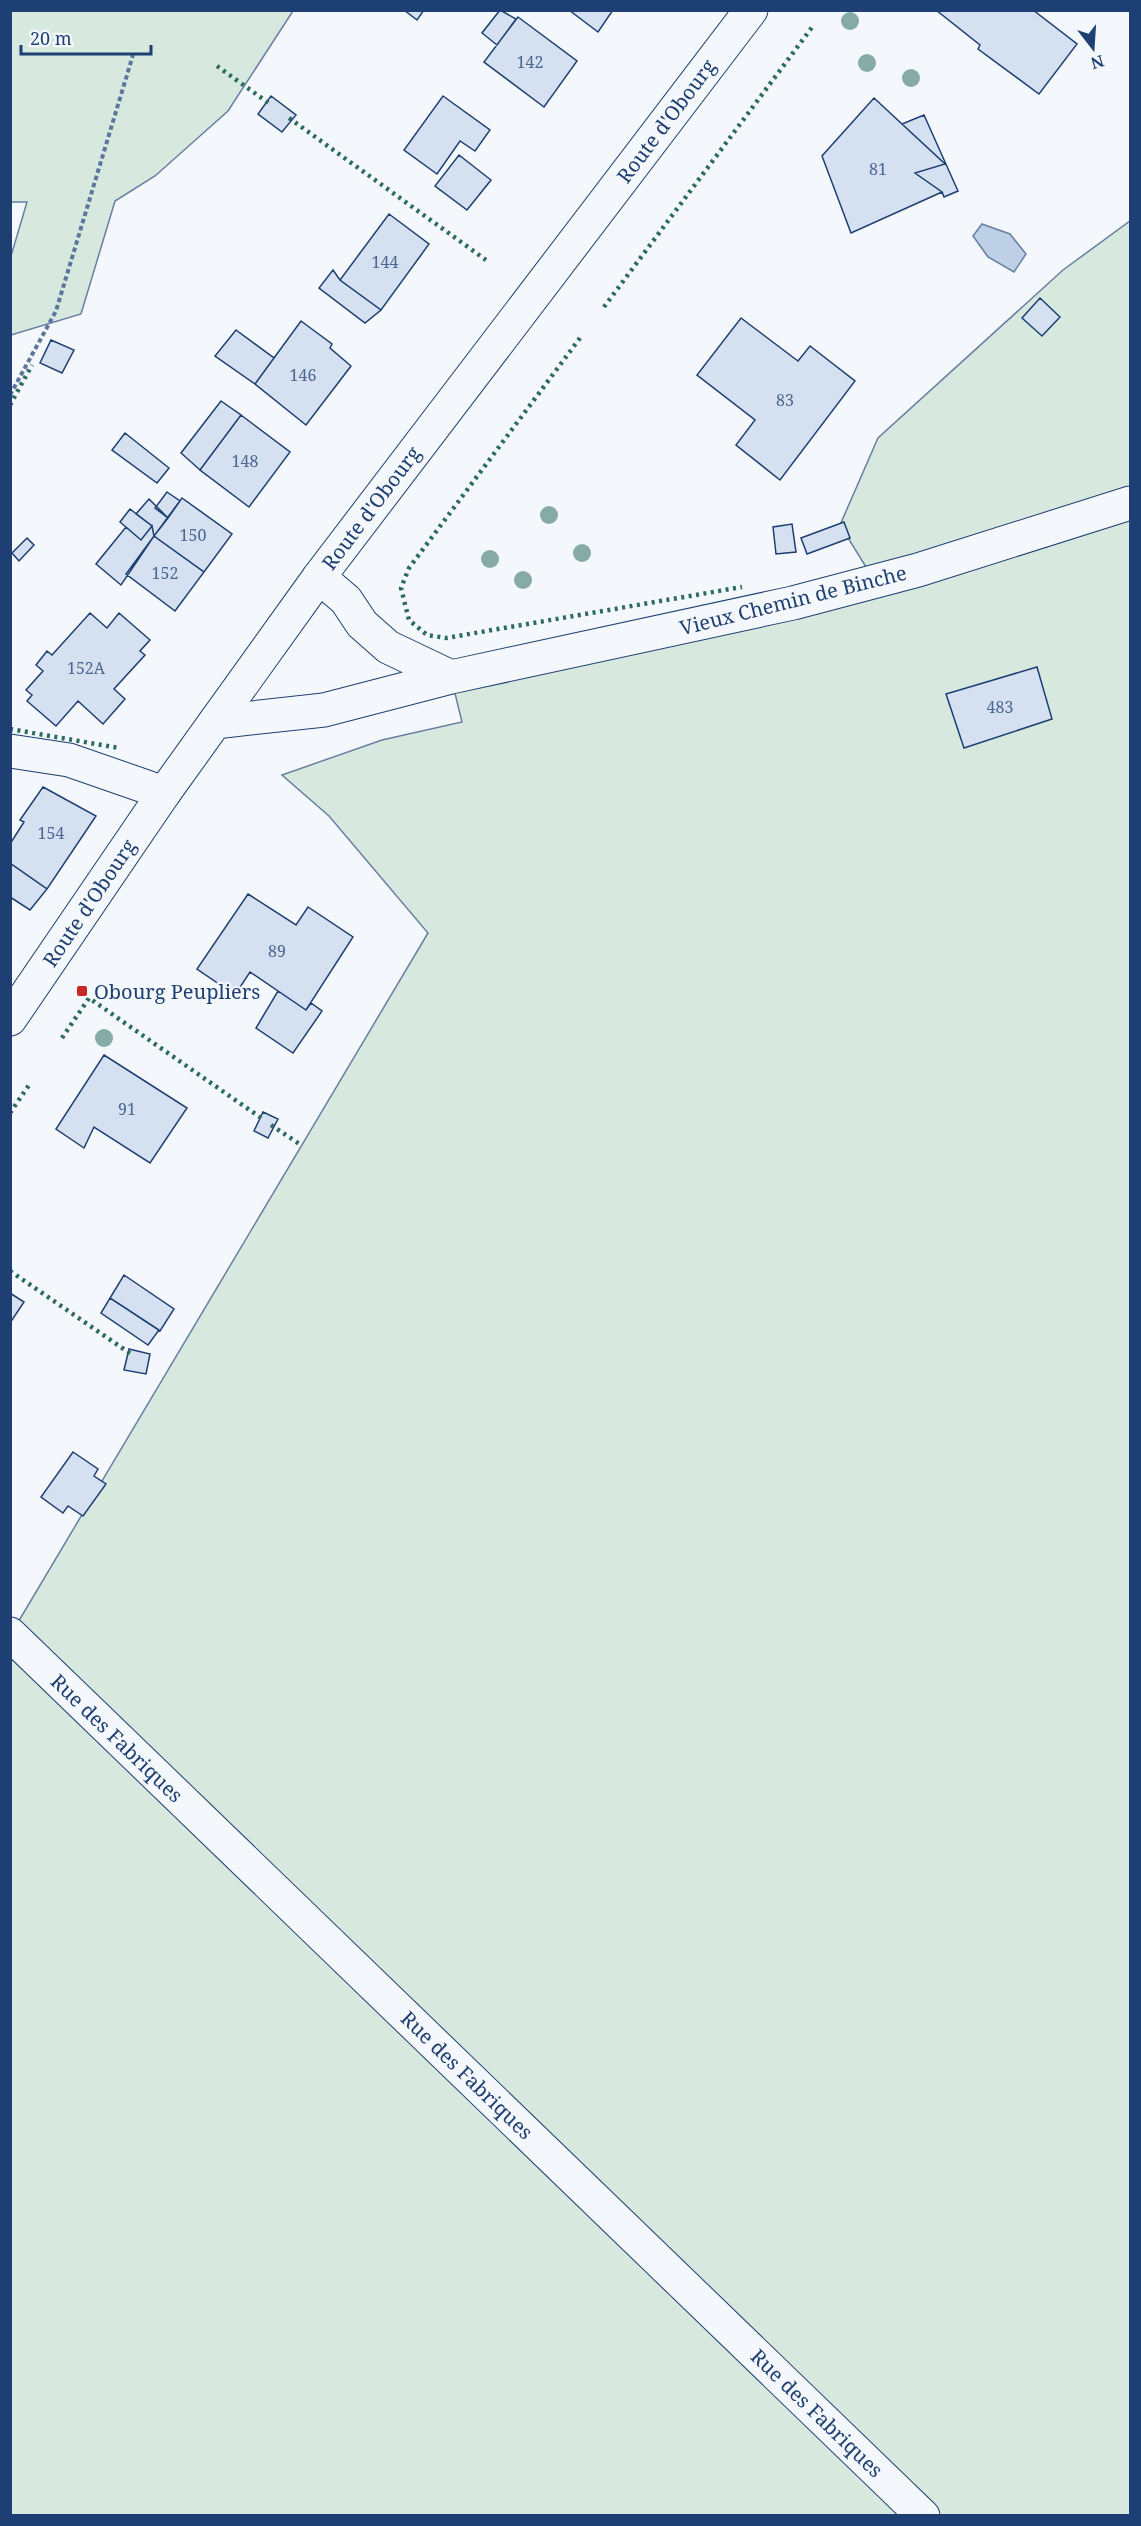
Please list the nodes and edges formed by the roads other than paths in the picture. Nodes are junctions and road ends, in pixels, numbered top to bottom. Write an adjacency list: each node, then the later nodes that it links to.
1 (751, 10): 3 (street, Route d'Obourg)
2 (1131, 503): 4 (street, Vieux Chemin de Binche)
3 (319, 578): 4 (street); 5 (street, Route d'Obourg)
4 (451, 678): 5 (street, Vieux Chemin de Binche)
5 (215, 722): 7 (street, Route d'Obourg)
6 (10, 751): 7 (street)
7 (164, 793): 8 (street, Route d'Obourg)
8 (10, 1018)
9 (10, 1634): 10 (street, Rue des Fabriques)
10 (923, 2516)

